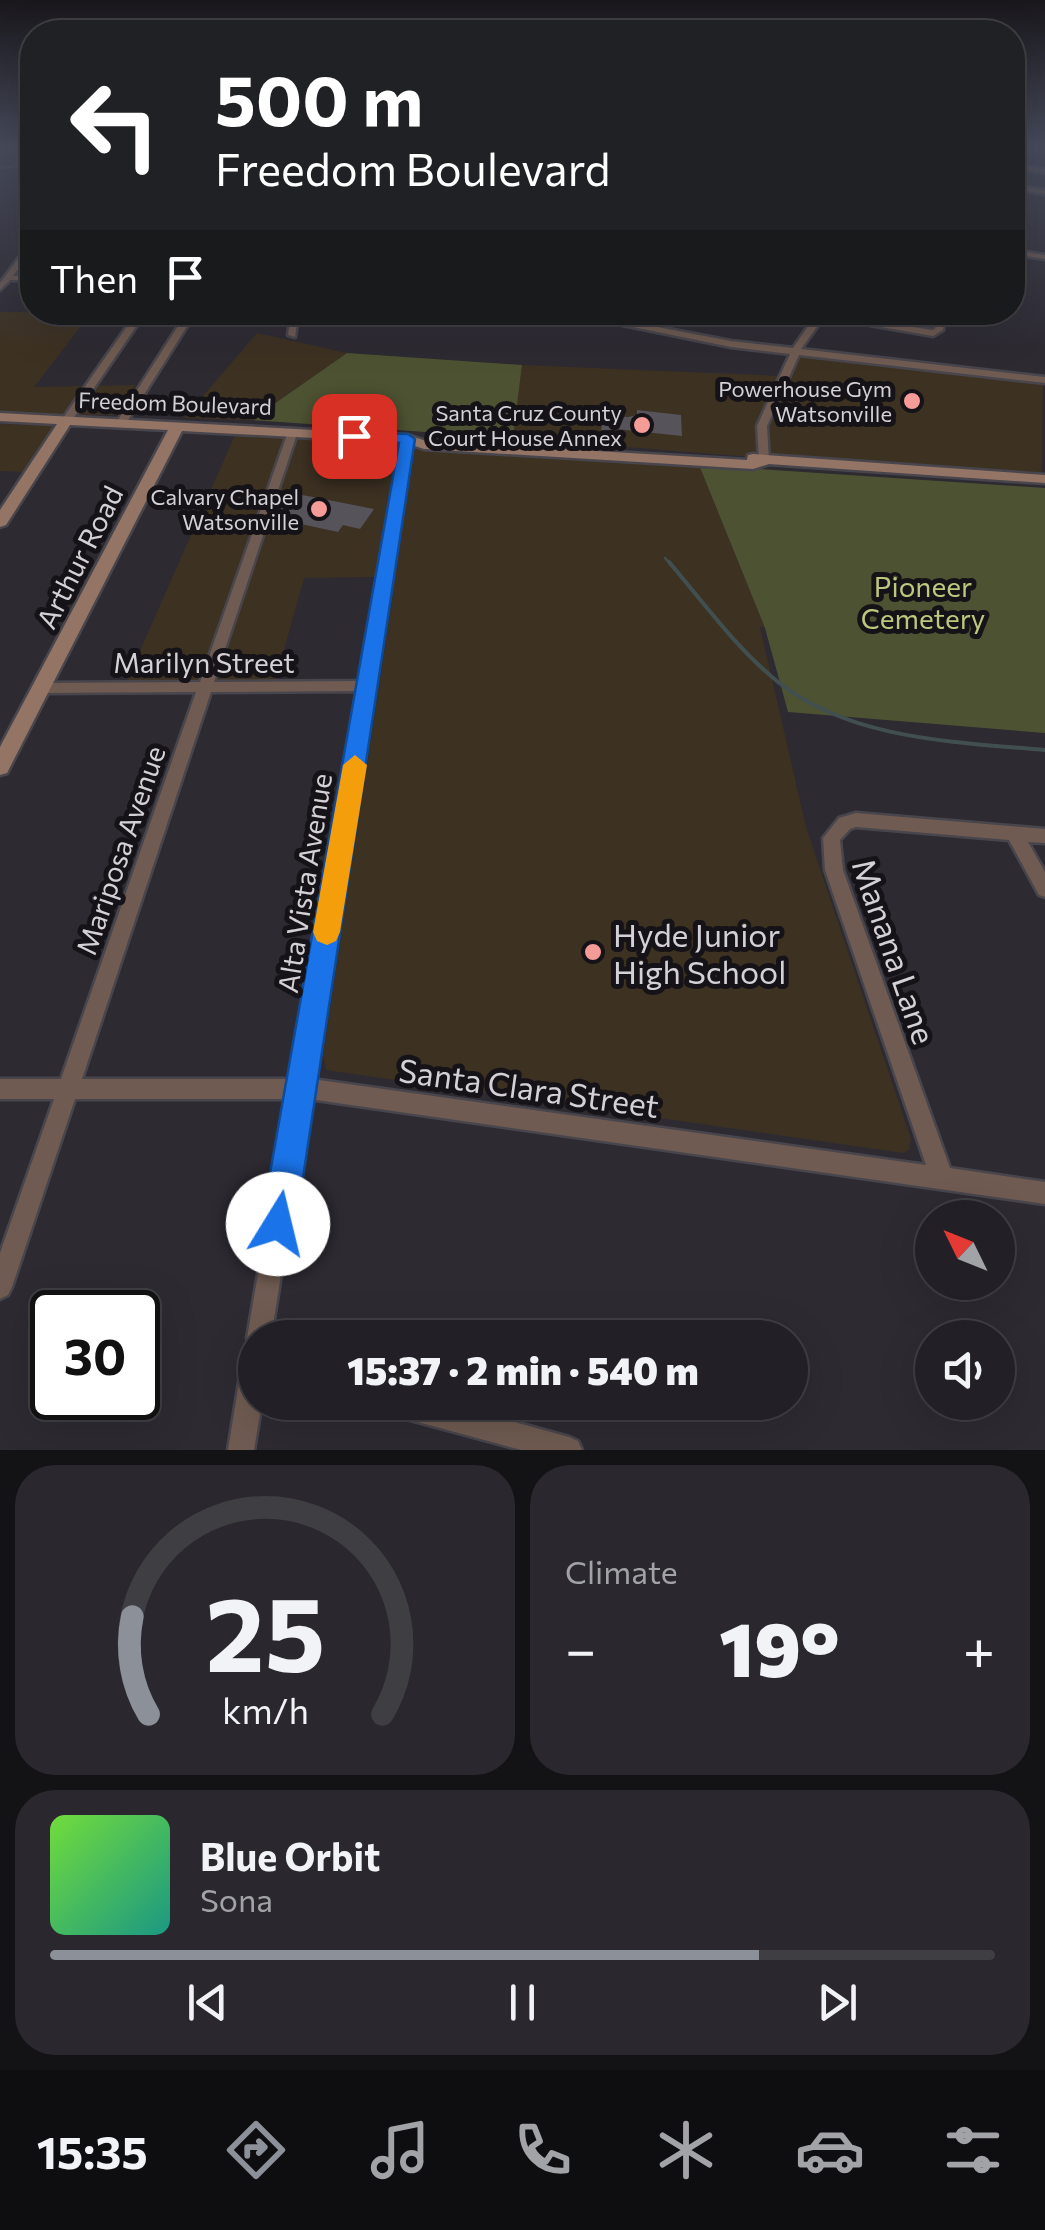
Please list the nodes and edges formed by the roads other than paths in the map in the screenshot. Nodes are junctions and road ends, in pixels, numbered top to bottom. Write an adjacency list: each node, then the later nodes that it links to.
1 (20, 262): 2 (street)
2 (8, 278): 3 (street); 4 (street)
3 (20, 278)
4 (0, 288)
5 (133, 325): 20 (street)
6 (184, 325): 21 (street)
7 (294, 325): 15 (street)
8 (642, 325): 14 (street)
9 (678, 325): 14 (street)
10 (814, 325): 17 (street)
11 (889, 325): 12 (street)
12 (940, 325)
13 (759, 330): 16 (street)
14 (672, 333): 16 (street)
15 (292, 335)
16 (750, 346): 17 (street)
17 (795, 352): 18 (street); 25 (street)
18 (1045, 380)
19 (0, 417): 20 (main road, Freedom Boulevard)
20 (66, 421): 21 (main road, Freedom Boulevard); 27 (main road)
21 (121, 423): 22 (main road, Freedom Boulevard)
22 (178, 425): 23 (main road, Freedom Boulevard); 29 (main road, Arthur Road)
23 (293, 431): 24 (main road, Freedom Boulevard); 30 (street, Mariposa Avenue)
24 (408, 439): 25 (main road, Freedom Boulevard); 28 (street, Alta Vista Avenue)
25 (764, 462): 26 (main road, Freedom Boulevard)
26 (1045, 479)
27 (0, 522)
28 (368, 686): 30 (street, Marilyn Street); 37 (street, Alta Vista Avenue)
29 (42, 688): 30 (street, Marilyn Street); 31 (main road, Arthur Road)
30 (205, 688): 36 (street, Mariposa Avenue)
31 (0, 767)
32 (1014, 833): 33 (street, Manana Lane); 34 (street); 38 (street, Manana Lane)
33 (1045, 836)
34 (1045, 889)
35 (0, 1088): 36 (street, Santa Clara Street)
36 (67, 1088): 37 (street, Santa Clara Street); 40 (street, Mariposa Avenue)
37 (300, 1088): 38 (street, Santa Clara Street); 41 (street, Alta Vista Avenue)
38 (942, 1178): 39 (street, Santa Clara Street)
39 (1045, 1193)
40 (0, 1288)
41 (263, 1320)
42 (246, 1420): 44 (street)
43 (458, 1420): 45 (street)
44 (241, 1450)
45 (568, 1450)

